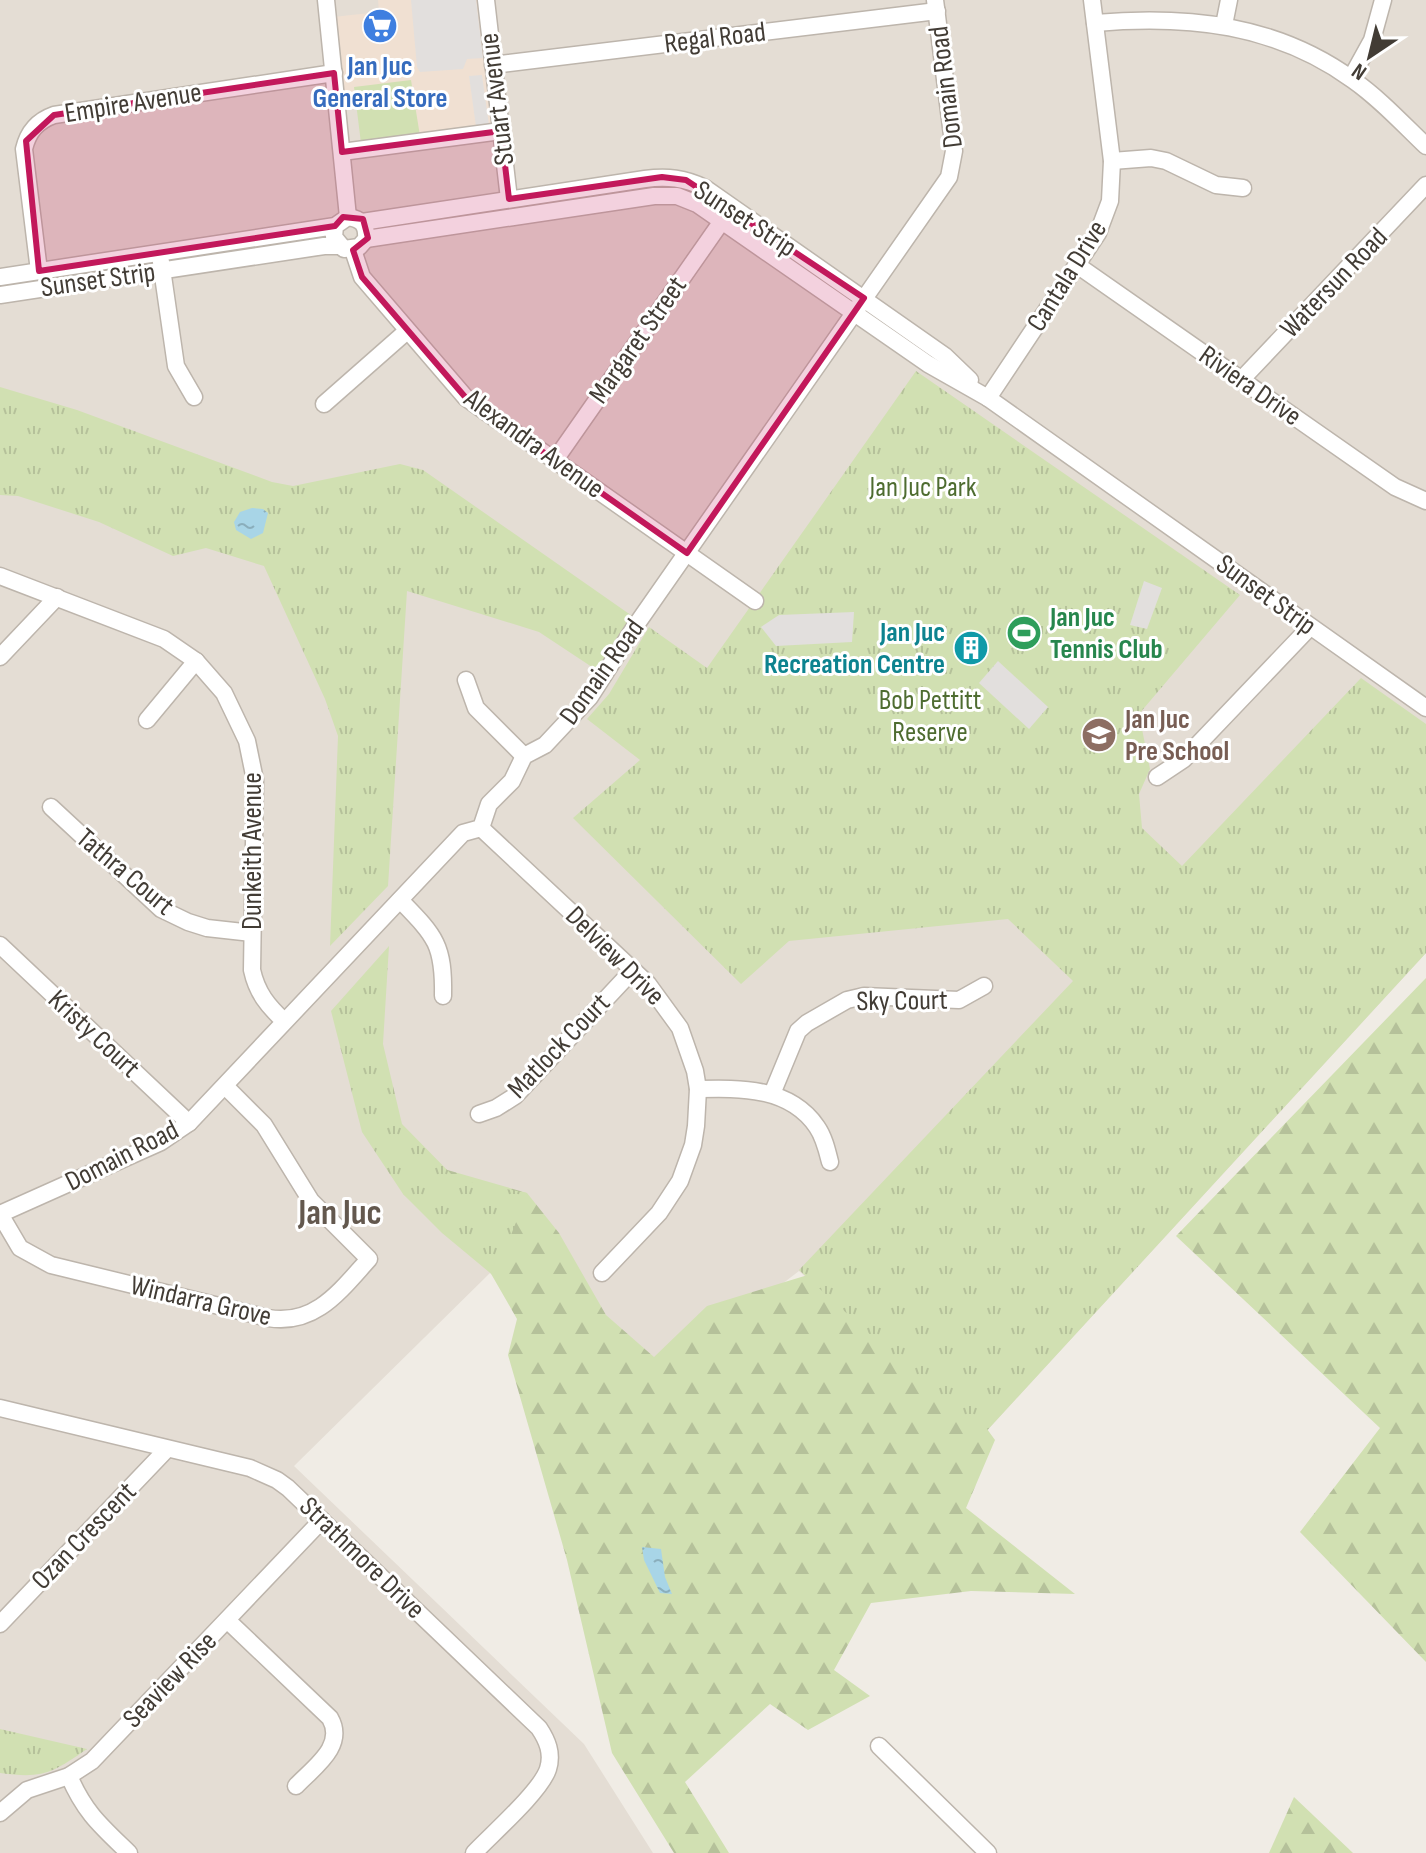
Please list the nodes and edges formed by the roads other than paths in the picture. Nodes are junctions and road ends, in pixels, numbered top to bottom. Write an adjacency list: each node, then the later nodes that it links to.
1 (326, 0): 10 (street)
2 (486, 0): 9 (street, Stuart Avenue)
3 (1092, 0): 7 (street, Cantala Drive)
4 (1229, 0): 8 (street)
5 (1383, 0): 11 (street)
6 (936, 6): 9 (street, Regal Road); 28 (street, Domain Road)
7 (1095, 23): 8 (street); 15 (street, Cantala Drive)
8 (1224, 25): 11 (street)
9 (493, 65): 12 (street, Stuart Avenue)
10 (334, 73): 14 (street); 24 (street, Empire Avenue)
11 (1351, 78): 13 (street)
12 (501, 131): 14 (street); 18 (street, Stuart Avenue)
13 (1426, 146)
14 (342, 152): 20 (street)
15 (1112, 161): 17 (street); 23 (street, Cantala Drive)
16 (1426, 185): 31 (street, Watersun Road)
17 (1243, 188)
18 (509, 199): 20 (street, Sunset Strip); 28 (street, Sunset Strip)
19 (722, 221): 21 (street, Sunset Strip); 29 (street, Sunset Strip); 35 (street, Margaret Street)
20 (348, 222): 21 (street); 21 (street); 22 (street, Sunset Strip)
21 (353, 245): 25 (street, Sunset Strip); 30 (street, Alexandra Avenue)
22 (160, 253): 24 (street, Sunset Strip); 25 (street)
23 (1077, 265): 31 (street, Riviera Drive); 33 (street, Cantala Drive)
24 (39, 271): 26 (street, Sunset Strip)
25 (162, 271): 27 (street, Sunset Strip); 32 (street)
26 (0, 277)
27 (0, 295)
28 (864, 298): 29 (street, Domain Road); 33 (street, Sunset Strip)
29 (854, 314): 33 (street, Sunset Strip); 37 (street, Domain Road)
30 (407, 331): 34 (street); 35 (street, Alexandra Avenue)
31 (1241, 380): 36 (street, Riviera Drive)
32 (194, 397)
33 (988, 398): 41 (street, Sunset Strip)
34 (324, 404)
35 (555, 460): 37 (street, Alexandra Avenue)
36 (1426, 501)
37 (687, 553): 40 (street, Alexandra Avenue); 47 (street, Domain Road)
38 (0, 576): 39 (street, Dunkeith Avenue)
39 (57, 597): 42 (street); 43 (street, Dunkeith Avenue)
40 (755, 601)
41 (1310, 627): 45 (street, Sunset Strip); 48 (street)
42 (0, 657)
43 (196, 661): 46 (street); 52 (street, Dunkeith Avenue)
44 (466, 680): 47 (street)
45 (1426, 708)
46 (147, 720)
47 (524, 756): 50 (street, Domain Road)
48 (1157, 777)
49 (51, 807): 52 (street, Tathra Court)
50 (481, 828): 51 (street, Domain Road); 54 (street, Delview Drive)
51 (400, 900): 56 (street); 57 (street, Domain Road)
52 (252, 933): 57 (street, Dunkeith Avenue)
53 (0, 945): 62 (street, Kristy Court)
54 (633, 970): 59 (street, Delview Drive); 61 (street, Matlock Court)
55 (984, 986): 60 (street, Sky Court)
56 (443, 996)
57 (284, 1021): 58 (street, Domain Road)
58 (225, 1086): 62 (street, Domain Road); 64 (street, Windarra Grove)
59 (698, 1089): 60 (street); 65 (street, Delview Drive)
60 (772, 1094): 63 (street)
61 (479, 1114)
62 (189, 1123): 64 (street, Domain Road)
63 (830, 1162)
64 (0, 1214)
65 (602, 1273)
66 (0, 1408): 67 (street, Strathmore Drive)
67 (167, 1449): 68 (street, Strathmore Drive); 70 (street, Ozan Crescent)
68 (322, 1520): 69 (street, Seaview Rise); 76 (street, Strathmore Drive)
69 (227, 1620): 72 (street, Seaview Rise); 73 (street)
70 (0, 1624)
71 (879, 1746): 77 (street)
72 (69, 1776): 74 (street, Seaview Rise); 75 (street)
73 (296, 1786)
74 (0, 1813)
75 (129, 1853)
76 (474, 1853)
77 (988, 1853)

